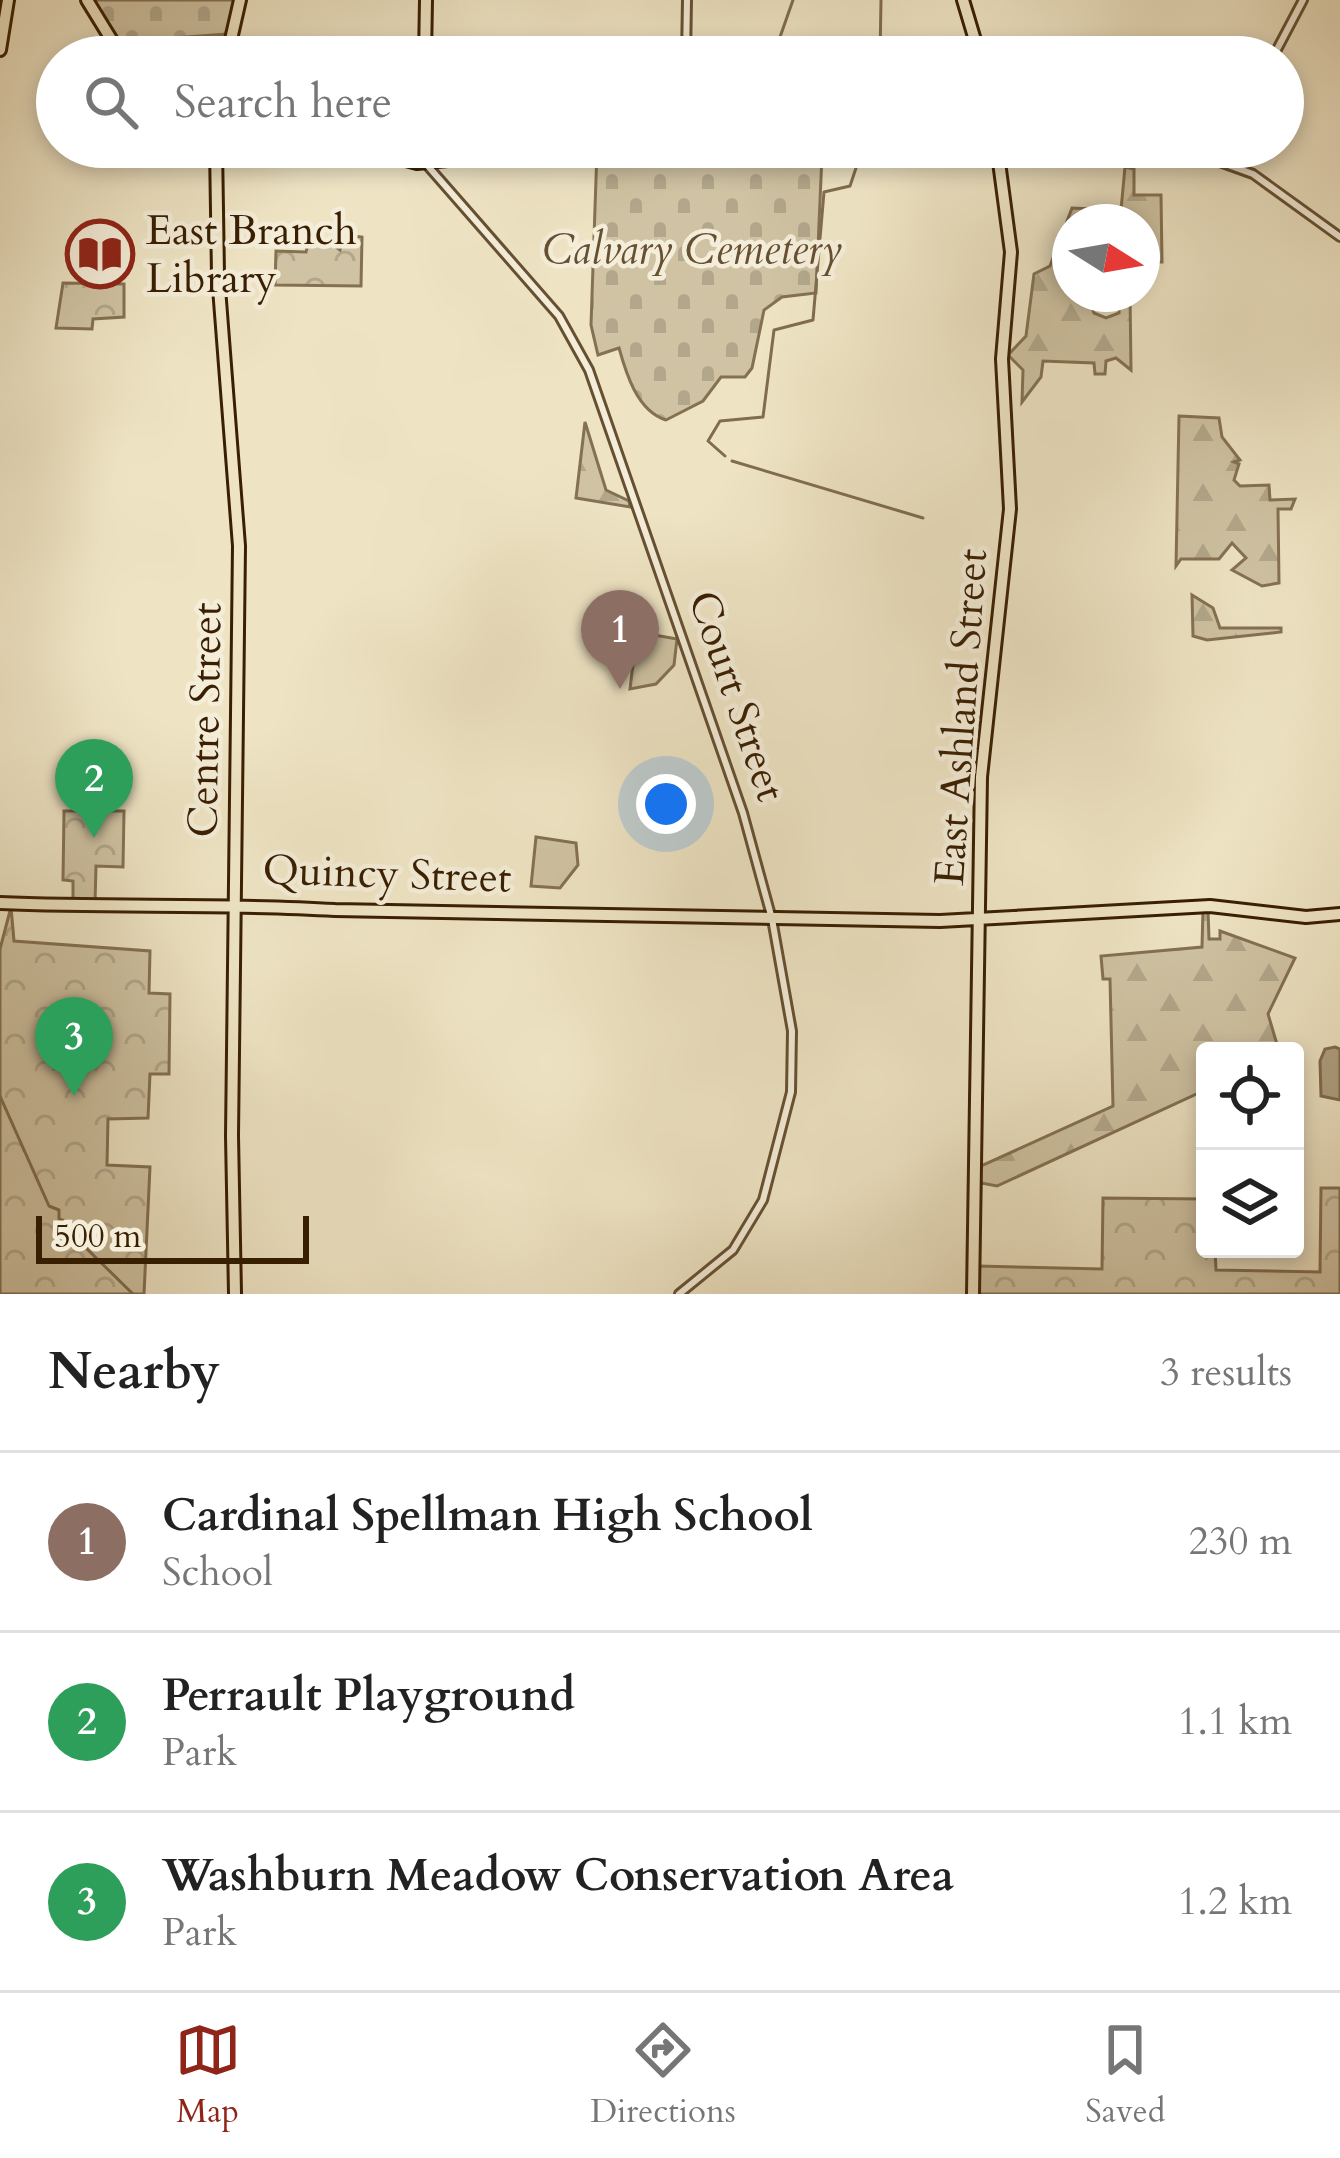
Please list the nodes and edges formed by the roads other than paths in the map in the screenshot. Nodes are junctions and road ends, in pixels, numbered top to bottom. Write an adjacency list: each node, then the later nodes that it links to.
1 (8, 0): 14 (main road)
2 (87, 0): 8 (main road)
3 (240, 0): 9 (main road)
4 (426, 0): 10 (main road)
5 (688, 0): 11 (street)
6 (963, 0): 12 (main road)
7 (1303, 0): 13 (street)
8 (109, 36)
9 (232, 36)
10 (425, 36)
11 (687, 36)
12 (974, 36)
13 (1284, 36)
14 (0, 50)
15 (216, 168): 21 (main road, Centre Street)
16 (440, 168): 23 (street, Court Street)
17 (1000, 168): 24 (main road, East Ashland Street)
18 (1238, 168): 19 (street)
19 (1340, 237)
20 (0, 903): 21 (main road, Quincy Street)
21 (236, 903): 23 (main road, Quincy Street); 25 (main road, Centre Street)
22 (1340, 914): 24 (main road, Quincy Street)
23 (772, 919): 24 (main road, Quincy Street); 26 (street, Court Street)
24 (979, 920): 27 (main road, East Ashland Street)
25 (235, 1294)
26 (679, 1294)
27 (973, 1294)

